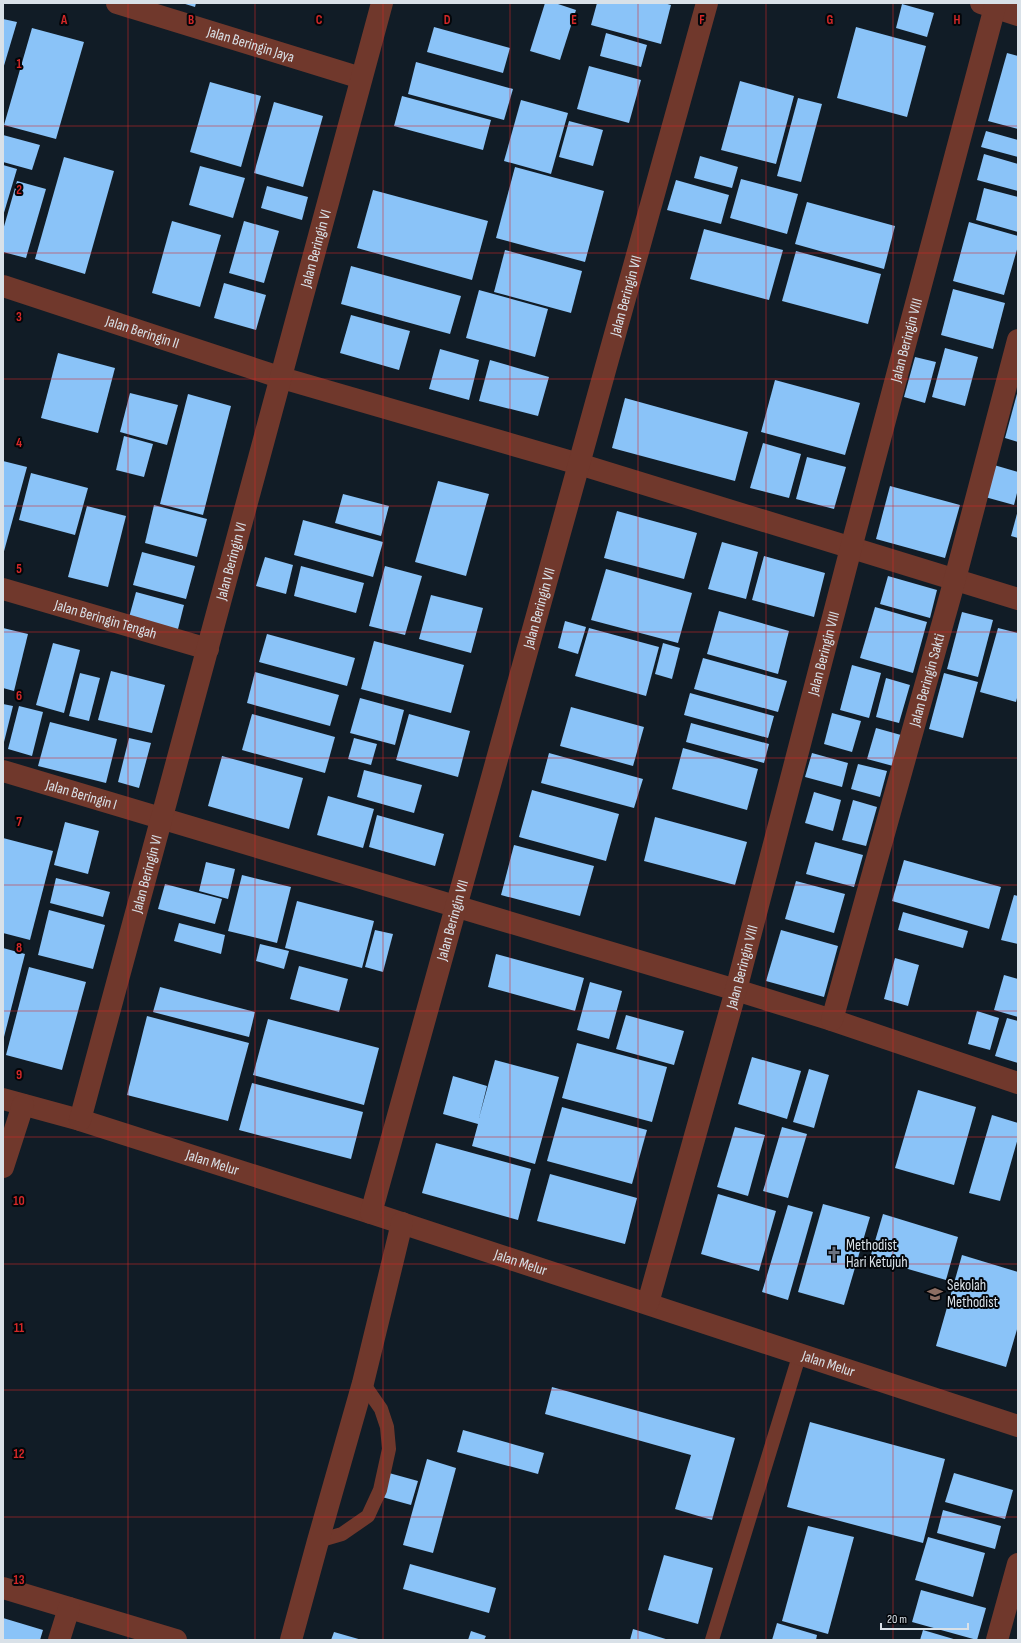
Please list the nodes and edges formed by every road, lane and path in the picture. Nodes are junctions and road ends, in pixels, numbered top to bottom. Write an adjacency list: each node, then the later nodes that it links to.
1 (117, 3): 6 (street, Jalan Beringin Jaya)
2 (382, 3): 6 (street, Jalan Beringin VI)
3 (707, 3): 10 (street, Jalan Beringin VII)
4 (990, 4): 5 (street); 11 (street, Jalan Beringin VIII)
5 (1018, 15)
6 (361, 78): 9 (street, Jalan Beringin VI)
7 (3, 286): 9 (street, Jalan Beringin II)
8 (1018, 340): 12 (street, Jalan Beringin Sakti)
9 (282, 378): 10 (street, Jalan Beringin II); 15 (street, Jalan Beringin VI)
10 (579, 464): 11 (street, Jalan Beringin II); 18 (street, Jalan Beringin VII)
11 (851, 548): 12 (street, Jalan Beringin II); 19 (street, Jalan Beringin VIII)
12 (955, 579): 14 (street, Jalan Beringin II); 20 (street, Jalan Beringin Sakti)
13 (3, 589): 15 (street, Jalan Beringin Tengah)
14 (1018, 599)
15 (208, 649): 17 (street, Jalan Beringin VI)
16 (3, 771): 17 (street, Jalan Beringin I)
17 (160, 819): 18 (street, Jalan Beringin I); 23 (street, Jalan Beringin VI)
18 (456, 906): 19 (street, Jalan Beringin I); 25 (street, Jalan Beringin VII)
19 (736, 990): 20 (street, Jalan Beringin I); 27 (street, Jalan Beringin VIII)
20 (832, 1020): 21 (street, Jalan Beringin I)
21 (1018, 1083)
22 (13, 1102): 23 (street, Jalan Melur); 24 (street)
23 (80, 1120): 25 (street, Jalan Melur)
24 (3, 1167)
25 (371, 1213): 26 (street, Jalan Melur)
26 (402, 1223): 27 (street, Jalan Melur); 29 (street)
27 (648, 1303): 28 (street, Jalan Melur)
28 (800, 1353): 30 (street, Jalan Melur); 38 (lane)
29 (363, 1383): 31 (street); 31 (lane)
30 (1018, 1426)
31 (318, 1541): 37 (street)
32 (1018, 1564): 39 (street)
33 (3, 1588): 34 (street)
34 (70, 1608): 35 (street); 36 (street)
35 (59, 1640)
36 (176, 1640)
37 (291, 1640)
38 (712, 1640)
39 (997, 1640)

